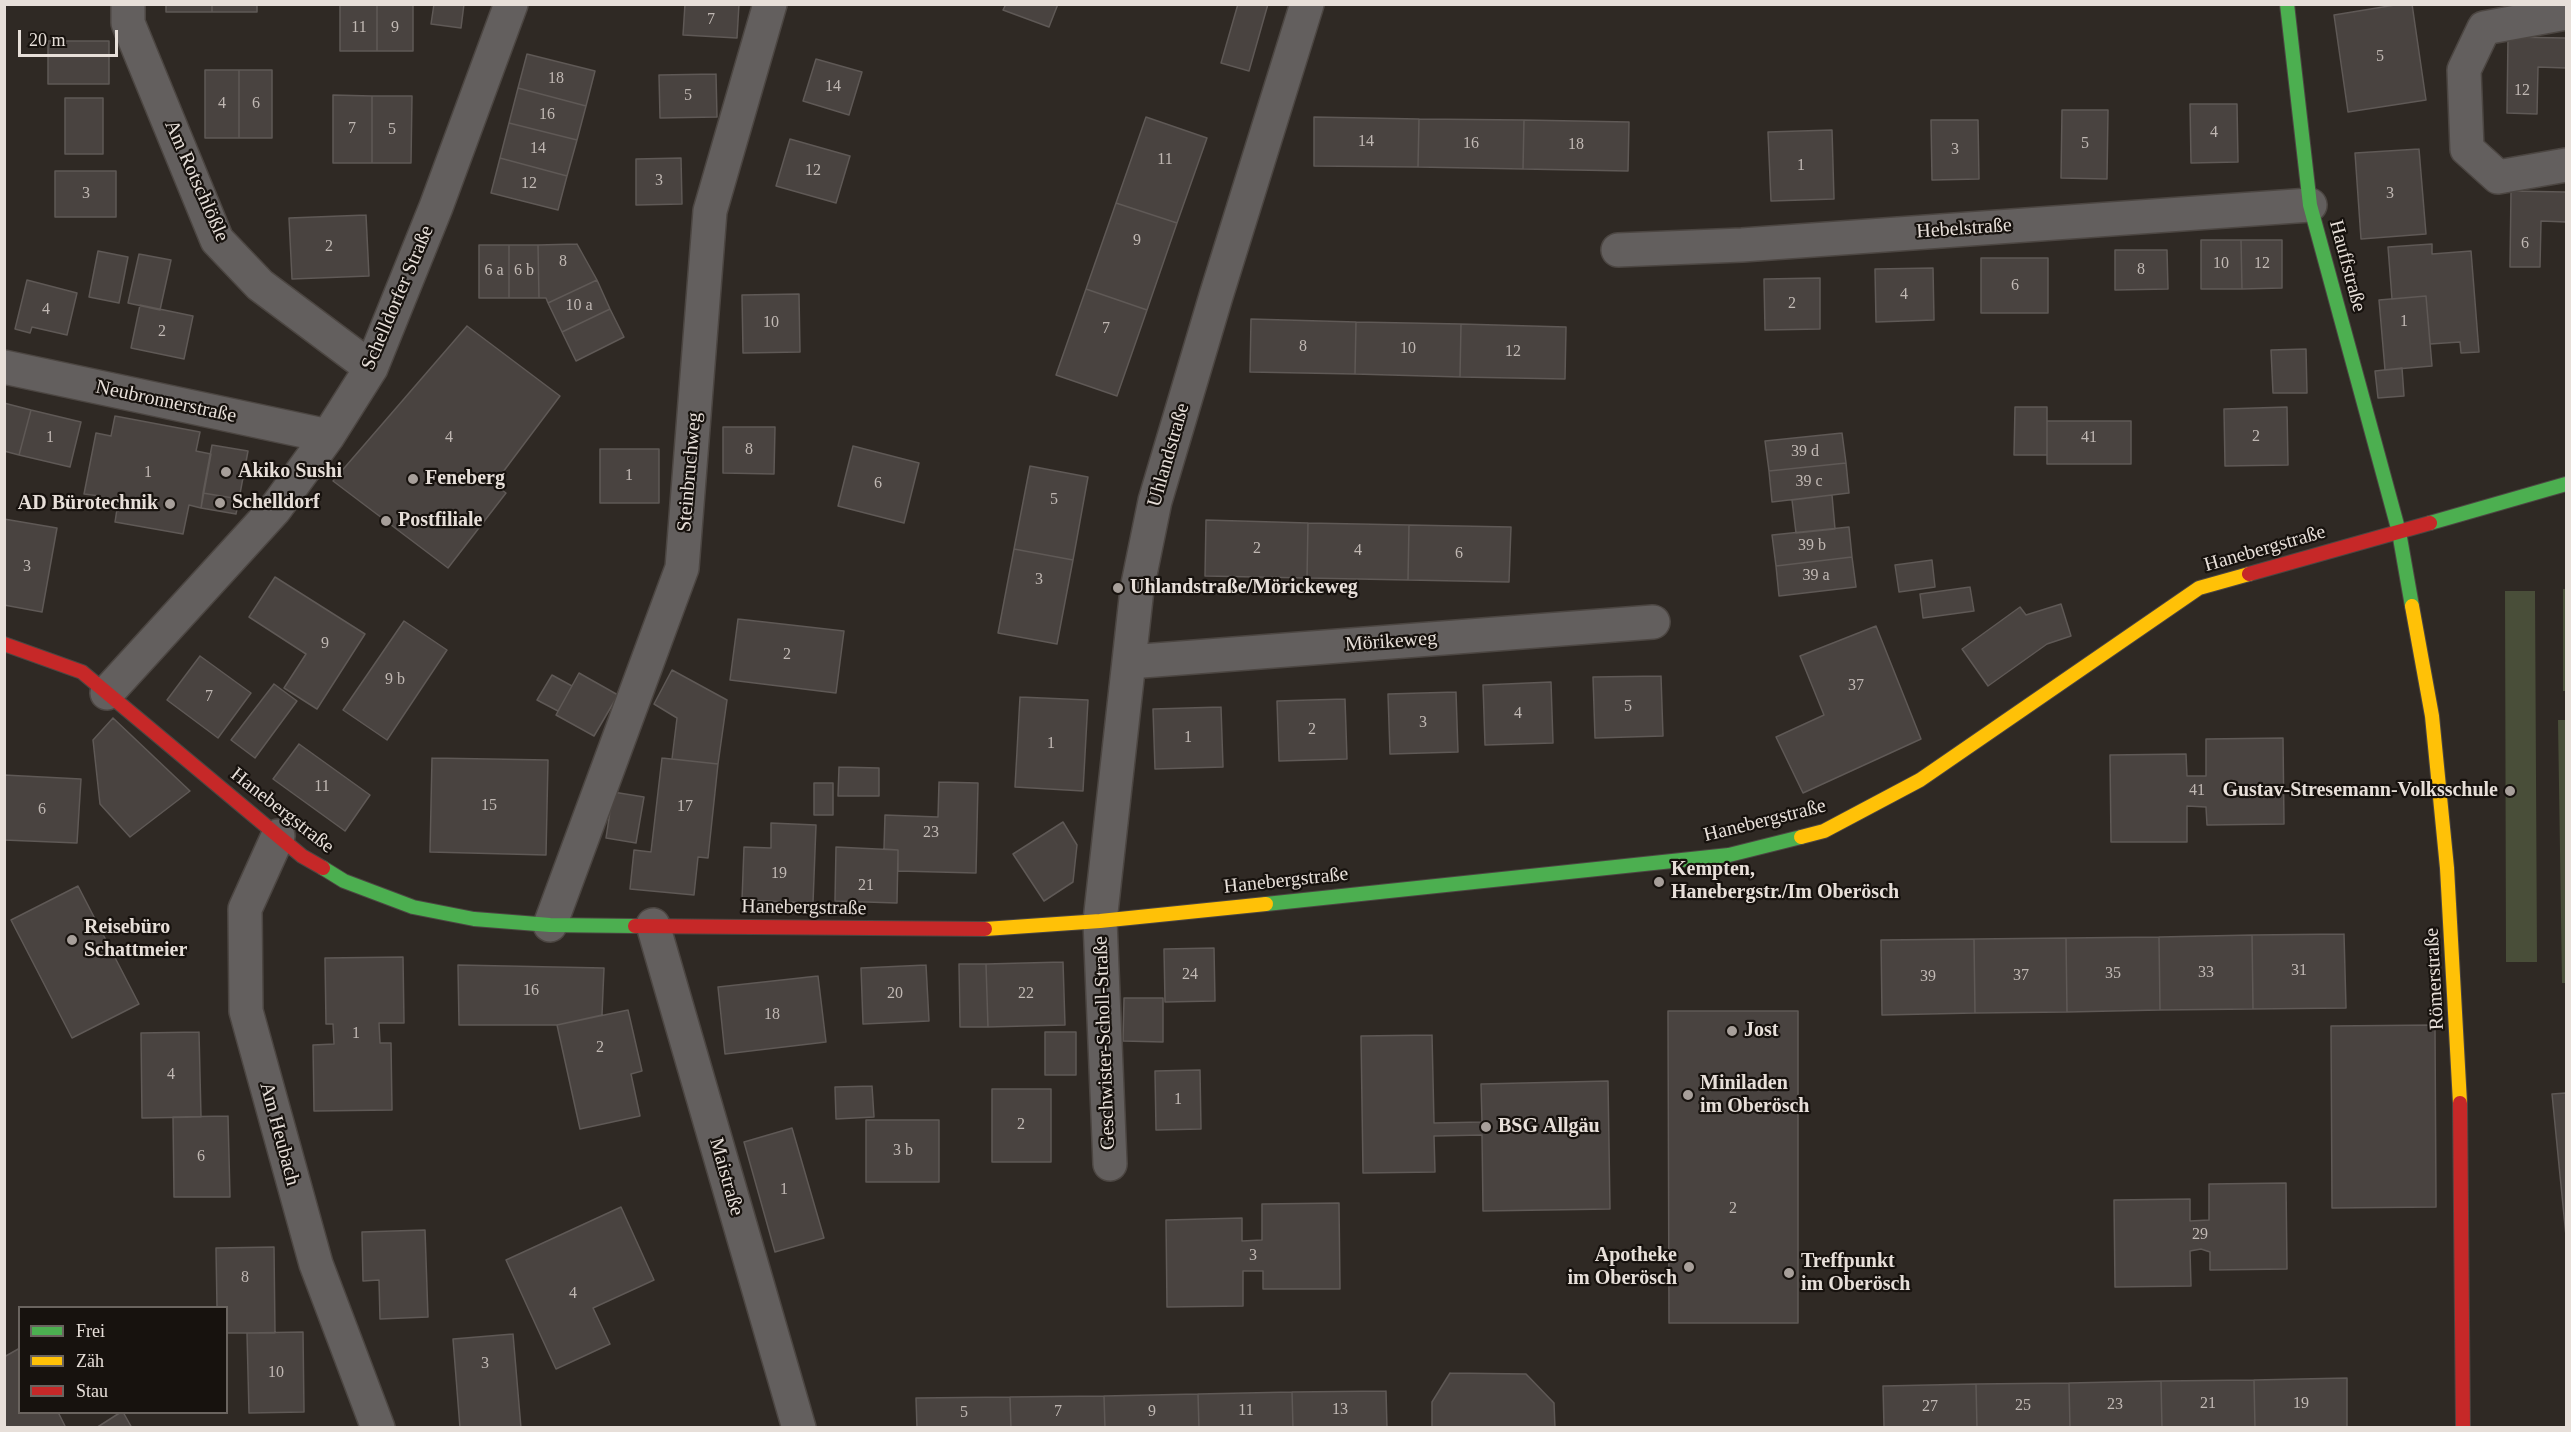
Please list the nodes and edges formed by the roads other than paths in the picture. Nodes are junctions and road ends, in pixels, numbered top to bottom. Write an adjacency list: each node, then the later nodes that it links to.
1 (511, 4): 11 (street, Schelldorfer Straße)
2 (770, 4): 21 (street, Steinbruchweg)
3 (1307, 4): 17 (street, Uhlandstraße)
4 (2287, 4): 8 (street, Hauffstraße)
5 (123, 11): 11 (street, Am Rotschlößle)
6 (2566, 13): 7 (street)
7 (2566, 165)
8 (2310, 205): 9 (street, Hebelstraße); 14 (street, Hauffstraße)
9 (1618, 250)
10 (4, 367): 12 (street, Neubronnerstraße)
11 (371, 368): 12 (street, Schelldorfer Straße)
12 (328, 436): 18 (street, Schelldorfer Straße)
13 (2566, 484): 14 (street, Hanebergstraße)
14 (2399, 532): 20 (street, Hanebergstraße); 26 (street, Römerstraße)
15 (1653, 622): 17 (street, Mörikeweg)
16 (4, 644): 18 (street, Hanebergstraße)
17 (1129, 662): 20 (street, Uhlandstraße)
18 (107, 693): 19 (street, Hanebergstraße)
19 (278, 836): 21 (street, Hanebergstraße); 24 (street, Am Heubach)
20 (1100, 921): 22 (street, Hanebergstraße); 23 (street, Geschwister-Scholl-Straße)
21 (549, 925): 22 (street, Hanebergstraße)
22 (653, 925): 25 (street, Maistraße)
23 (1110, 1164)
24 (378, 1428)
25 (799, 1428)
26 (2463, 1428)

